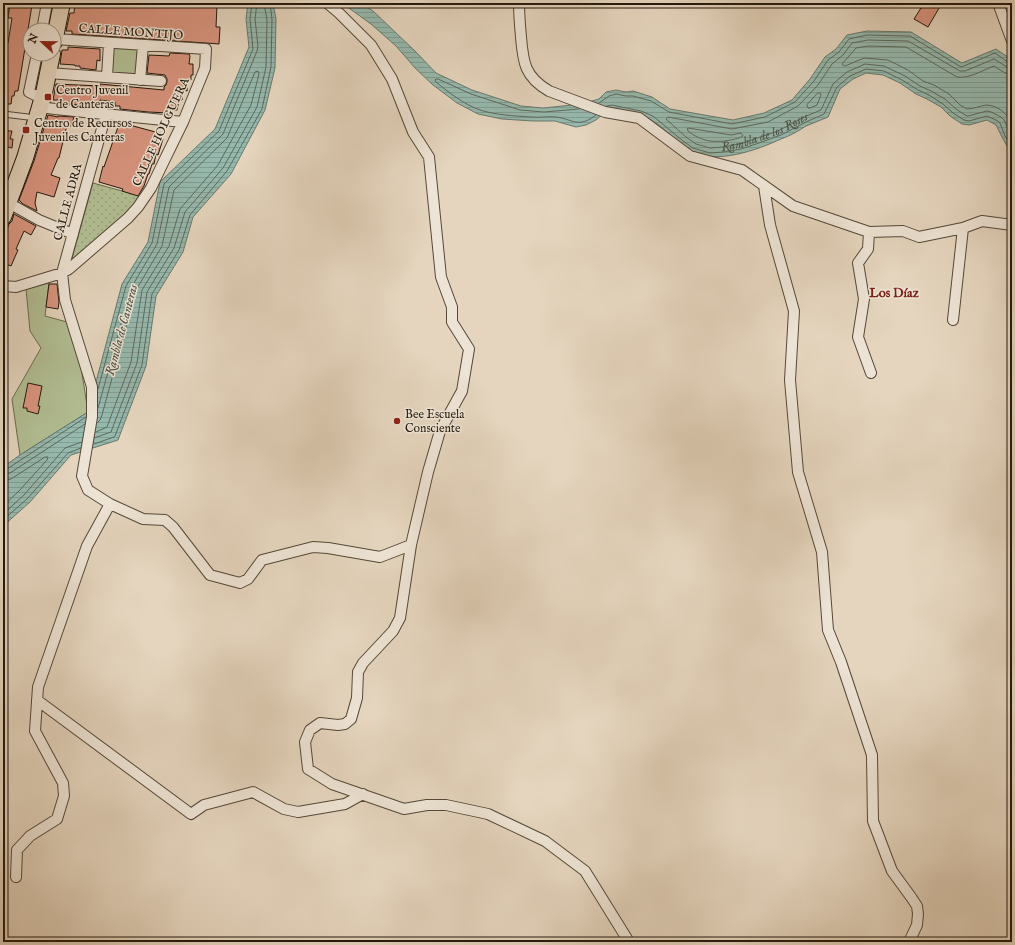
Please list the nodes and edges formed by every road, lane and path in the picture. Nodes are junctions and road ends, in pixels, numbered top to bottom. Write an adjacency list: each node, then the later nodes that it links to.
1 (47, 3): 6 (street)
2 (62, 3): 7 (main road)
3 (327, 3): 34 (street)
4 (519, 3): 23 (street)
5 (998, 3): 8 (street)
6 (48, 22)
7 (56, 22)
8 (1012, 38)
9 (62, 41): 10 (street, CALLE MONTIJO)
10 (109, 43): 11 (street, CALLE MONTIJO); 16 (street)
11 (142, 45): 12 (street, CALLE MONTIJO); 17 (street)
12 (206, 49): 22 (street, CALLE HOLGUERA)
13 (36, 62): 19 (street)
14 (49, 62): 15 (main road)
15 (48, 73): 16 (street); 19 (main road)
16 (107, 77): 17 (street)
17 (140, 80): 18 (street)
18 (161, 81)
19 (40, 108): 20 (lane); 21 (street); 24 (main road)
20 (3, 114)
21 (106, 114): 22 (street); 28 (street, CALLE ADRA)
22 (182, 122): 29 (street, CALLE HOLGUERA)
23 (764, 186): 27 (street); 39 (street)
24 (6, 210): 28 (street)
25 (1012, 225): 26 (street)
26 (963, 228): 27 (street); 31 (street)
27 (869, 232): 32 (street)
28 (73, 234): 29 (street, CALLE ADRA)
29 (62, 273): 30 (street, CALLE HOLGUERA); 33 (street)
30 (3, 286)
31 (953, 320)
32 (871, 373)
33 (110, 504): 34 (street); 35 (street)
34 (411, 545): 36 (street)
35 (37, 700): 36 (street); 37 (street)
36 (363, 794): 38 (street)
37 (16, 877)
38 (629, 942)
39 (909, 942)

